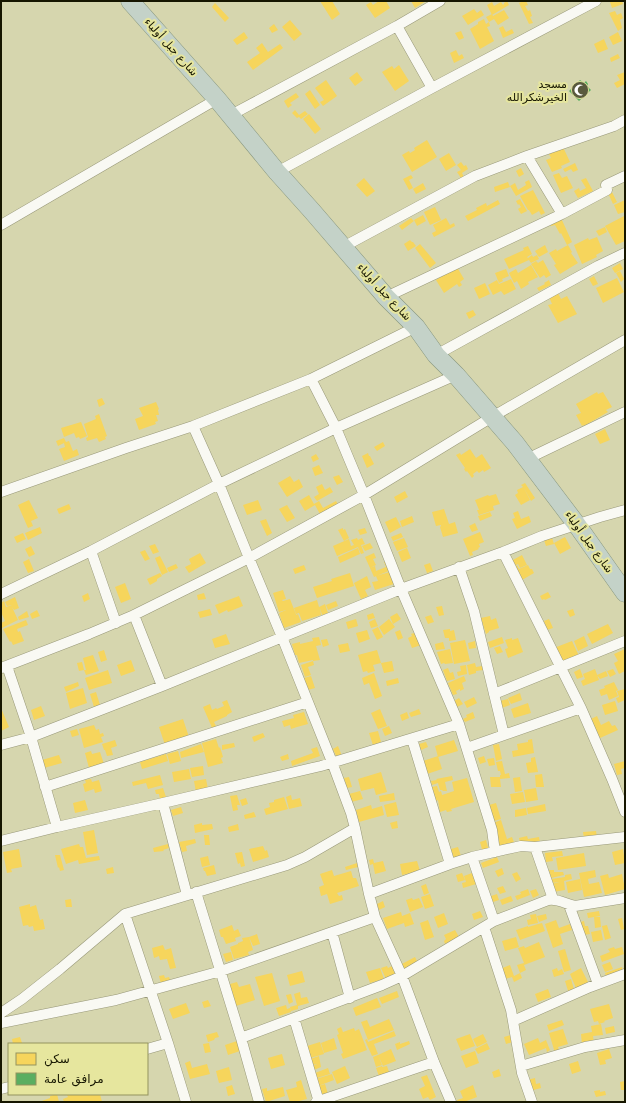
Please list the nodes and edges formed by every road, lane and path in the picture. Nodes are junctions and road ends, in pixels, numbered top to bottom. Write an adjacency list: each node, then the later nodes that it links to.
1 (130, 1): 6 (highway, شارع جبل أولياء)
2 (440, 1): 4 (street)
3 (596, 1): 5 (street)
4 (397, 26): 5 (street); 7 (street)
5 (432, 88): 10 (street)
6 (217, 99): 7 (highway, شارع جبل أولياء); 13 (street)
7 (230, 115): 10 (highway, شارع جبل أولياء)
8 (625, 120): 9 (street)
9 (527, 156): 12 (street); 14 (street)
10 (277, 172): 14 (highway, شارع جبل أولياء)
11 (625, 176): 12 (street)
12 (562, 214): 16 (street)
13 (1, 226)
14 (343, 247): 16 (highway, شارع جبل أولياء)
15 (625, 253): 19 (street)
16 (386, 297): 17 (highway, شارع جبل أولياء)
17 (416, 327): 19 (highway, شارع جبل أولياء); 21 (street)
18 (625, 340): 23 (street)
19 (436, 355): 20 (highway, شارع جبل أولياء)
20 (456, 375): 23 (highway, شارع جبل أولياء); 25 (street)
21 (311, 378): 24 (street); 25 (street)
22 (625, 412): 26 (street)
23 (492, 416): 26 (highway, شارع جبل أولياء); 29 (street)
24 (193, 426): 27 (street); 28 (street)
25 (336, 428): 27 (street); 29 (street)
26 (527, 459): 31 (highway, شارع جبل أولياء)
27 (220, 484): 32 (street); 34 (street)
28 (1, 492)
29 (364, 495): 34 (street); 36 (street)
30 (625, 510): 31 (street)
31 (577, 525): 33 (street); 37 (highway, شارع جبل أولياء)
32 (91, 551): 38 (street); 40 (street)
33 (503, 552): 35 (street); 44 (street)
34 (249, 558): 39 (street); 41 (street)
35 (459, 567): 36 (street); 46 (street)
36 (402, 589): 41 (street); 49 (street)
37 (625, 593)
38 (1, 594)
39 (134, 615): 40 (street); 45 (street)
40 (116, 623): 43 (street)
41 (282, 637): 45 (street); 47 (street)
42 (625, 641): 44 (street)
43 (4, 667): 51 (street)
44 (560, 667): 46 (street); 48 (street)
45 (162, 686): 51 (street)
46 (494, 694): 50 (street)
47 (308, 702): 55 (street); 56 (street)
48 (581, 708): 50 (street); 58 (street)
49 (459, 724): 52 (street); 54 (street)
50 (504, 735): 54 (street)
51 (31, 737): 53 (street); 56 (street)
52 (412, 738): 55 (street); 66 (street)
53 (1, 745)
54 (467, 748): 64 (street)
55 (332, 762): 57 (street); 60 (street)
56 (45, 787): 59 (street)
57 (163, 803): 59 (street); 67 (street)
58 (625, 812)
59 (57, 827): 62 (street)
60 (355, 828): 67 (street); 68 (street)
61 (625, 837): 63 (street)
62 (1, 841)
63 (535, 847): 64 (street); 70 (street)
64 (495, 852): 65 (street)
65 (472, 857): 66 (street); 74 (street)
66 (450, 864): 68 (street)
67 (192, 893): 72 (street); 77 (street)
68 (369, 894): 73 (street)
69 (625, 898): 71 (street)
70 (553, 899): 71 (street); 74 (street)
71 (569, 904): 80 (street)
72 (125, 914): 81 (street); 83 (street)
73 (375, 917): 76 (street); 79 (street)
74 (494, 921): 75 (street)
75 (484, 927): 79 (street); 85 (street)
76 (332, 932): 77 (street); 82 (street)
77 (221, 971): 81 (street); 87 (street)
78 (625, 974): 80 (street)
79 (402, 976): 82 (street); 91 (street)
80 (598, 984): 85 (street)
81 (150, 991): 86 (street); 89 (street)
82 (350, 998): 84 (street)
83 (1, 1013)
84 (294, 1018): 87 (street); 95 (street)
85 (513, 1021): 92 (street)
86 (1, 1023)
87 (241, 1038): 94 (street)
88 (625, 1040): 92 (street)
89 (168, 1043): 90 (street); 93 (street)
90 (148, 1049)
91 (434, 1062): 95 (street); 96 (street)
92 (521, 1066): 97 (street)
93 (186, 1102)
94 (259, 1102)
95 (318, 1102)
96 (451, 1102)
97 (532, 1102)

